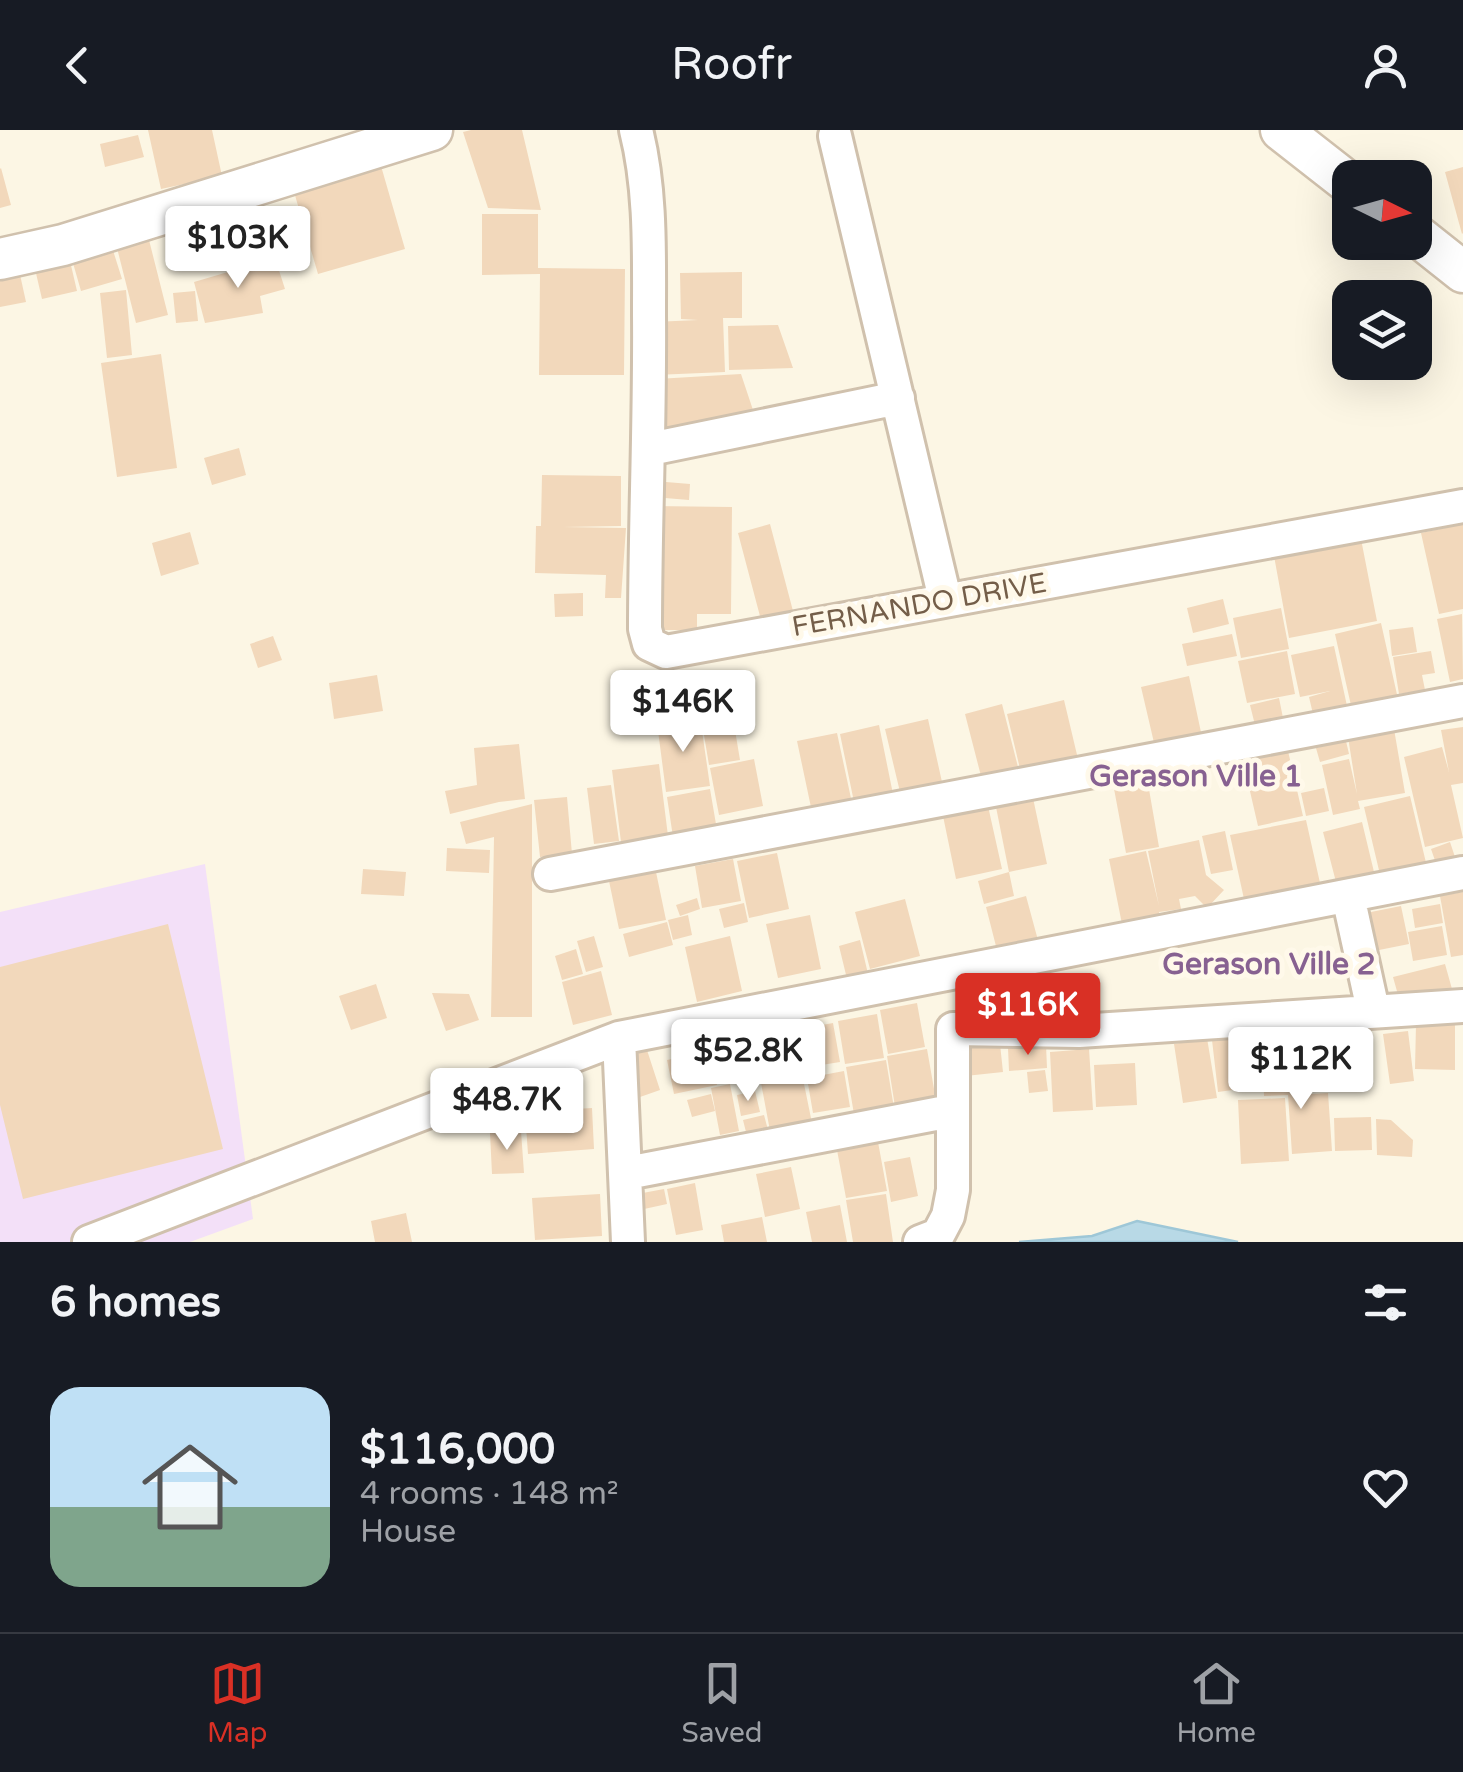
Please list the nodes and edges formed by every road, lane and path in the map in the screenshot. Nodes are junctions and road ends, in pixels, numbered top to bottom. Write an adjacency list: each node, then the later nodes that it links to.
1 (432, 130): 7 (street)
2 (636, 130): 10 (street, FERNANDO DRIVE)
3 (1288, 131): 5 (street)
4 (835, 136): 9 (street)
5 (1332, 169)
6 (1432, 246): 8 (street)
7 (0, 258)
8 (1459, 265)
9 (898, 398): 10 (street); 12 (street)
10 (650, 449): 12 (street, FERNANDO DRIVE)
11 (1463, 506): 12 (street, FERNANDO DRIVE)
12 (945, 600)
13 (1463, 701): 15 (street)
14 (1463, 873): 16 (street)
15 (550, 874)
16 (1348, 896): 17 (street); 19 (street)
17 (946, 973): 20 (street); 21 (street)
18 (1463, 1006): 19 (street)
19 (1373, 1010): 20 (street)
20 (952, 1029): 22 (street)
21 (619, 1038): 23 (street); 24 (street)
22 (950, 1111): 23 (street); 26 (street)
23 (627, 1173): 25 (street)
24 (89, 1242)
25 (628, 1242)
26 (920, 1242)

